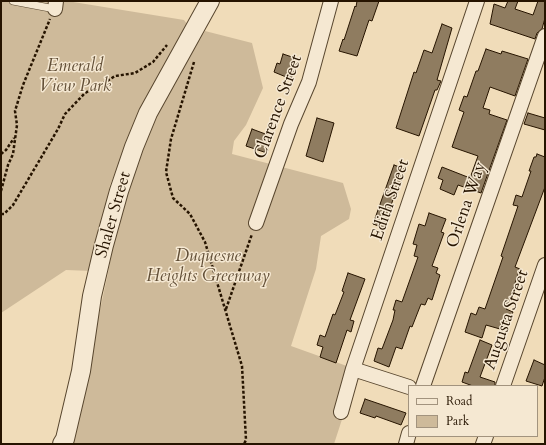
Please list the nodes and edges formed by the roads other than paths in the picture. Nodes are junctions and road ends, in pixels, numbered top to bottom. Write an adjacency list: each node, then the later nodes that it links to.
1 (13, 1): 5 (lane)
2 (210, 1): 14 (street, Shaler Street)
3 (331, 1): 7 (street, Clarence Street)
4 (477, 1): 9 (street, Edith Street)
5 (55, 5)
6 (545, 36): 10 (street, Orlena Way)
7 (256, 223)
8 (545, 265): 11 (street, Augusta Street)
9 (353, 369): 12 (street); 13 (street, Edith Street)
10 (423, 385)
11 (503, 385)
12 (408, 387)
13 (341, 412)
14 (62, 444)

